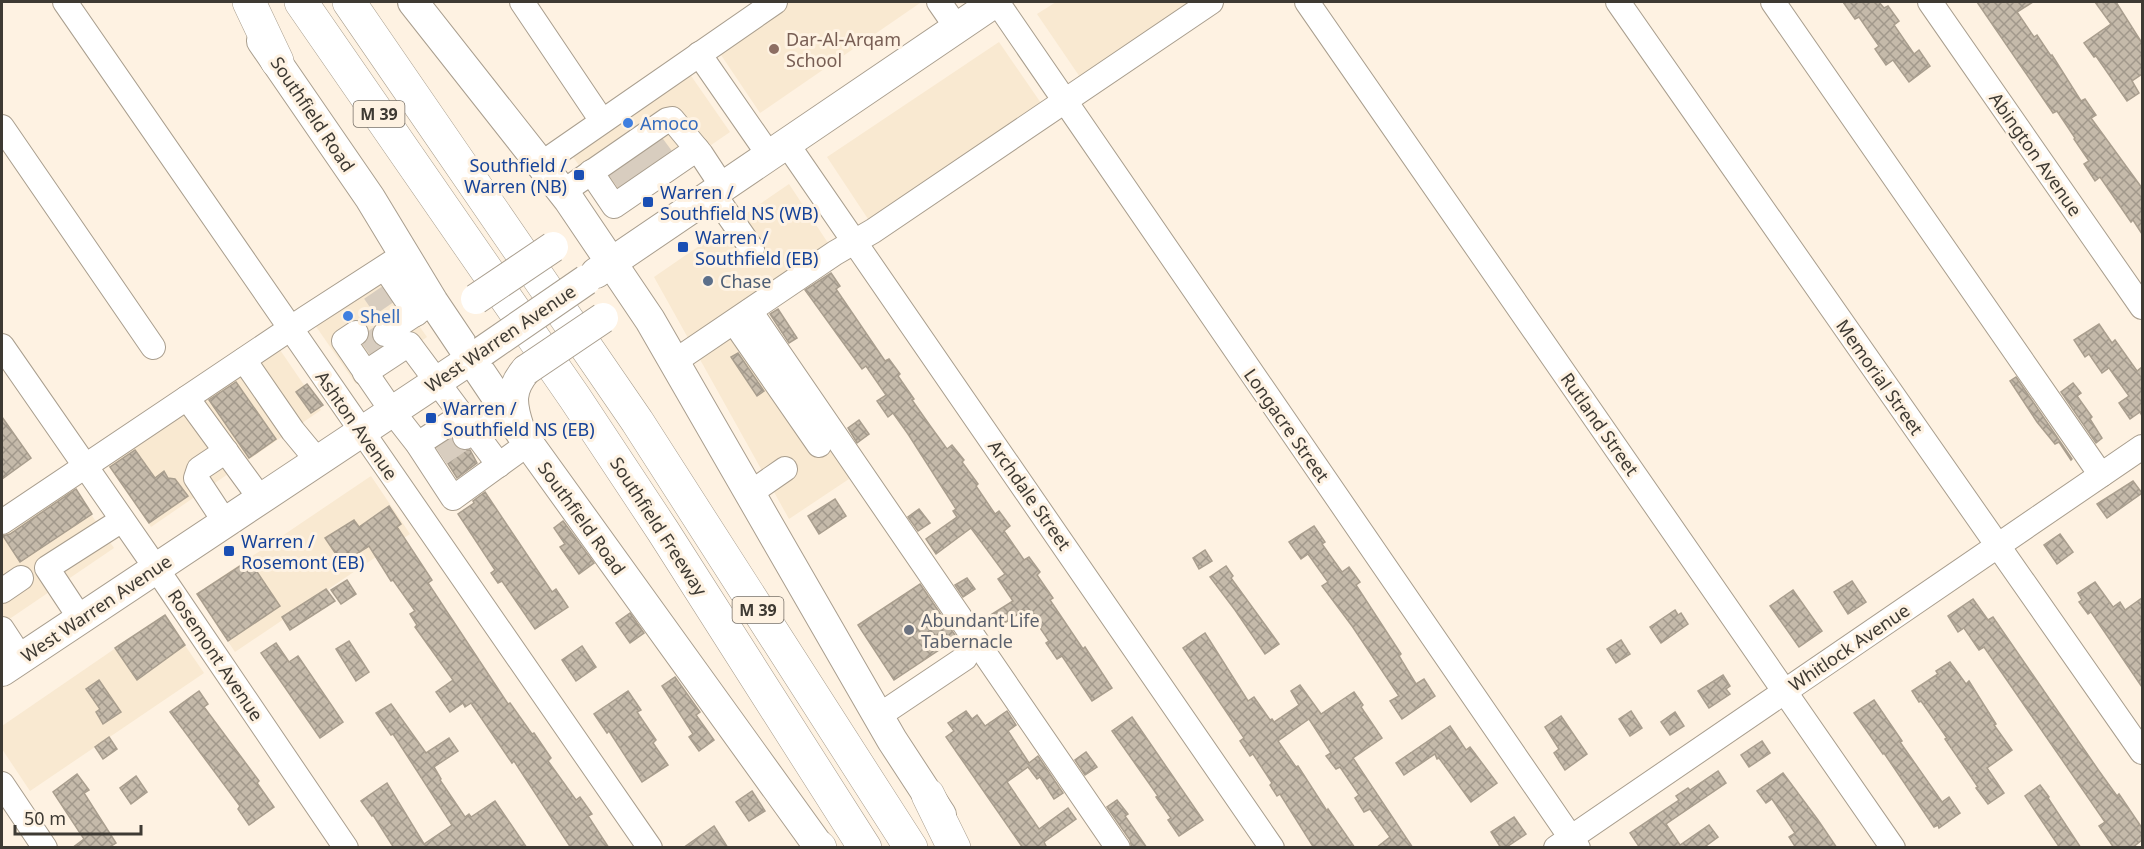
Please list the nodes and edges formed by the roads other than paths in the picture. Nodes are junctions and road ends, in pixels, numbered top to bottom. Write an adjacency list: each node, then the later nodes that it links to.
1 (65, 2): 35 (street, Ashton Avenue)
2 (235, 2): 18 (main road, Southfield Road)
3 (249, 2): 18 (highway)
4 (301, 2): 84 (highway, Southfield Freeway / M 39)
5 (349, 2): 85 (highway, Southfield Freeway / M 39)
6 (413, 2): 25 (main road)
7 (522, 2): 20 (street)
8 (775, 2): 17 (street)
9 (939, 2): 16 (street)
10 (996, 2): 16 (main road, West Warren Avenue); 19 (street, Longacre Street)
11 (1211, 2): 19 (street)
12 (1307, 2): 74 (street, Rutland Street)
13 (1618, 2): 66 (street, Memorial Street)
14 (1773, 2): 58 (street)
15 (1930, 2): 32 (street, Abington Avenue)
16 (957, 28): 23 (main road, West Warren Avenue)
17 (699, 54): 20 (street); 23 (street, Archdale Street)
18 (277, 61): 33 (main road, Southfield Road)
19 (1064, 100): 29 (street); 79 (street, Longacre Street)
20 (603, 121): 25 (street)
21 (2, 127): 38 (street)
22 (697, 149): 24 (street); 24 (street); 27 (street)
23 (778, 149): 27 (main road, West Warren Avenue); 29 (street, Archdale Street)
24 (640, 162): 26 (street); 26 (street)
25 (541, 164): 28 (main road)
26 (591, 172): 28 (street)
27 (718, 190): 30 (street); 31 (main road, West Warren Avenue)
28 (566, 196): 31 (main road); 33 (main road, bridge)
29 (855, 242): 34 (street); 89 (street, Archdale Street)
30 (752, 249)
31 (612, 262): 36 (main road); 39 (main road, West Warren Avenue, bridge)
32 (2142, 307)
33 (386, 314): 35 (street); 39 (main road, Southfield Road); 42 (street); 43 (street); 46 (street)
34 (733, 322): 41 (street); 50 (street); 88 (street)
35 (290, 329): 40 (street); 42 (street, Ashton Avenue)
36 (658, 334): 41 (main road); 49 (main road, bridge)
37 (2, 346): 56 (street, Rosemont Avenue)
38 (153, 347)
39 (477, 355): 43 (main road, West Warren Avenue); 45 (main road, Southfield Road)
40 (244, 360): 44 (street); 53 (street)
41 (674, 362): 59 (main road)
42 (322, 375): 47 (street, Ashton Avenue)
43 (436, 382): 46 (main road, West Warren Avenue); 48 (street)
44 (187, 398): 52 (street); 56 (street)
45 (504, 409): 48 (street); 49 (main road, Southfield Road)
46 (392, 411): 47 (main road, West Warren Avenue); 54 (street)
47 (361, 431): 53 (main road, West Warren Avenue); 62 (street, Ashton Avenue)
48 (471, 435): 54 (street); 55 (street)
49 (525, 438): 55 (street); 80 (main road, Southfield Road)
50 (819, 445)
51 (2142, 447): 58 (street, Whitlock Avenue)
52 (226, 451): 60 (street); 65 (street)
53 (317, 460): 60 (main road, West Warren Avenue)
54 (435, 460): 61 (street)
55 (499, 465): 61 (street)
56 (85, 466): 63 (street, Rosemont Avenue); 64 (street)
57 (784, 469): 59 (street)
58 (2101, 475): 66 (street, Whitlock Avenue)
59 (749, 494): 75 (main road)
60 (260, 498): 65 (main road, West Warren Avenue)
61 (453, 498): 62 (street)
62 (422, 519): 83 (street, Ashton Avenue)
63 (122, 520): 67 (street, Rosemont Avenue); 70 (street)
64 (2, 522)
65 (225, 522): 67 (main road, West Warren Avenue)
66 (1999, 546): 74 (street, Whitlock Avenue); 76 (street, Memorial Street)
67 (156, 568): 70 (main road, West Warren Avenue); 82 (street, Rosemont Avenue)
68 (21, 578): 69 (street)
69 (2, 591)
70 (80, 618): 73 (main road, West Warren Avenue)
71 (2, 629): 73 (street)
72 (965, 658): 75 (street)
73 (11, 664)
74 (1785, 691): 79 (street, Whitlock Avenue); 90 (street, Rutland Street)
75 (878, 717): 78 (main road)
76 (2142, 752)
77 (2, 784): 81 (street)
78 (928, 795): 86 (highway); 87 (main road)
79 (1568, 844)
80 (820, 847)
81 (45, 848)
82 (346, 848)
83 (650, 848)
84 (865, 848)
85 (911, 848)
86 (954, 848)
87 (964, 848)
88 (1118, 848)
89 (1272, 848)
90 (1893, 848)

